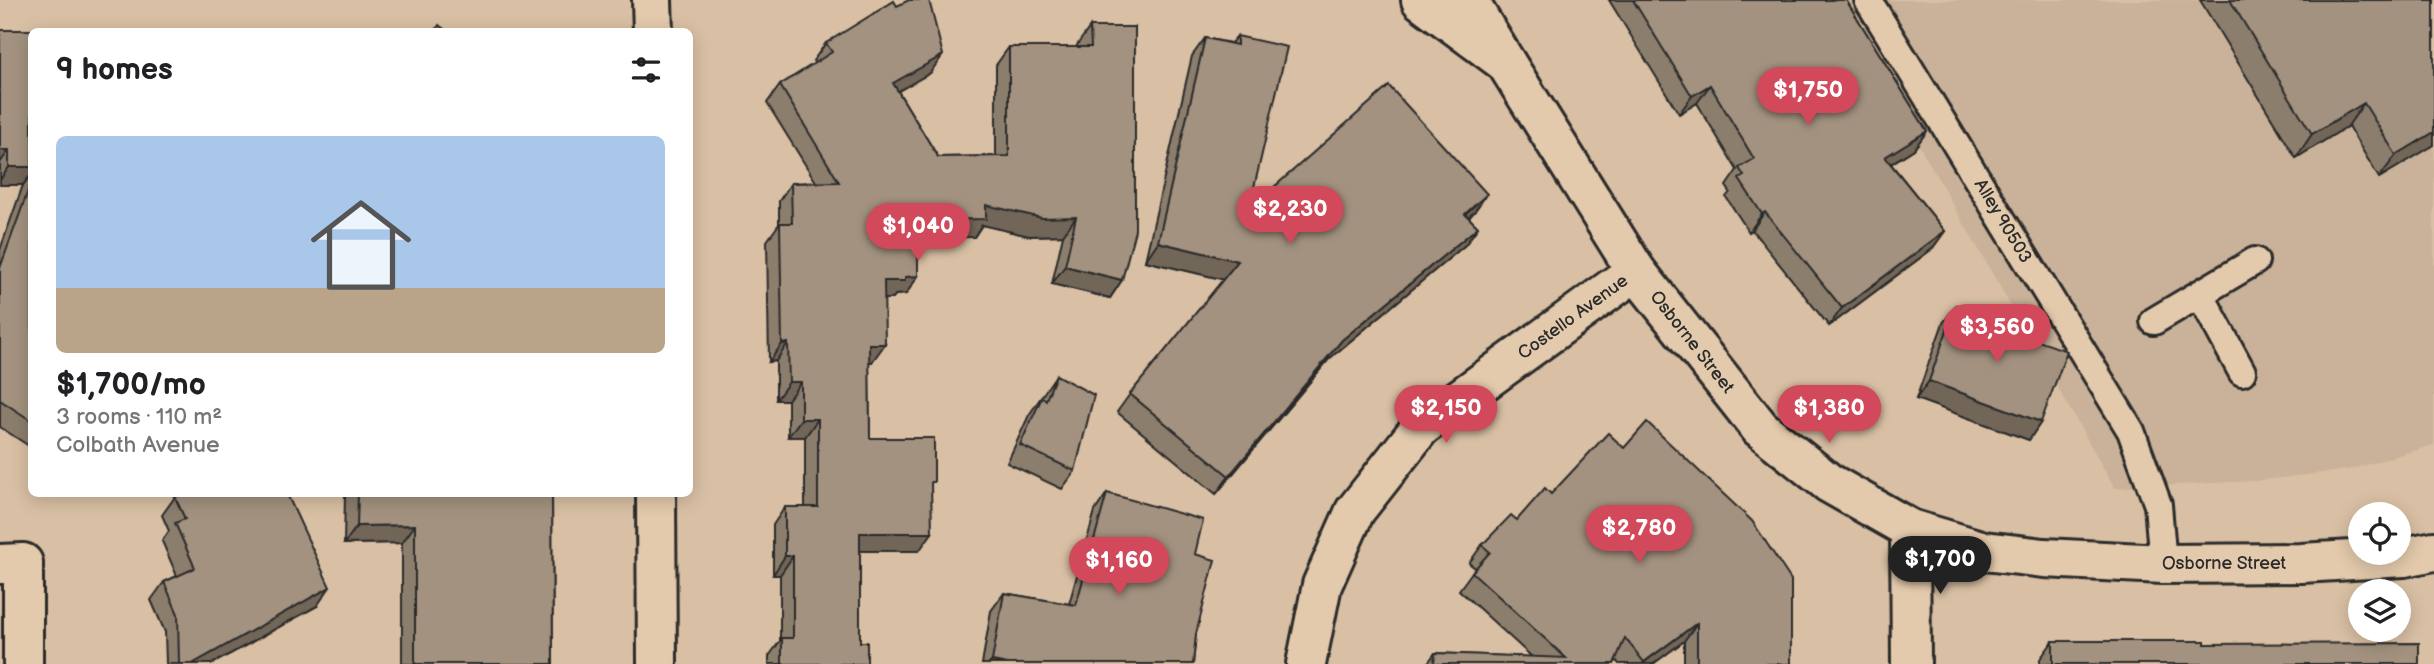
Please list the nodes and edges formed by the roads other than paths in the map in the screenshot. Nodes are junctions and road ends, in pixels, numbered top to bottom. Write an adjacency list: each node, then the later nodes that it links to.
1 (652, 0): 5 (street)
2 (1421, 0): 6 (street, Osborne Street)
3 (1468, 0): 6 (street)
4 (1868, 0): 16 (lane, Alley 90503)
5 (653, 28)
6 (1506, 63): 8 (street, Osborne Street)
7 (2255, 261): 9 (lane)
8 (1636, 271): 13 (street, Osborne Street); 19 (street, Costello Avenue)
9 (2200, 294): 10 (lane); 11 (lane)
10 (2154, 321)
11 (2242, 372)
12 (656, 497): 18 (street)
13 (1910, 529): 16 (street, Osborne Street); 20 (street)
14 (2434, 551): 16 (street, Osborne Street)
15 (11, 564): 17 (street)
16 (2163, 564)
17 (23, 664)
18 (657, 664)
19 (1306, 664)
20 (1911, 664)

